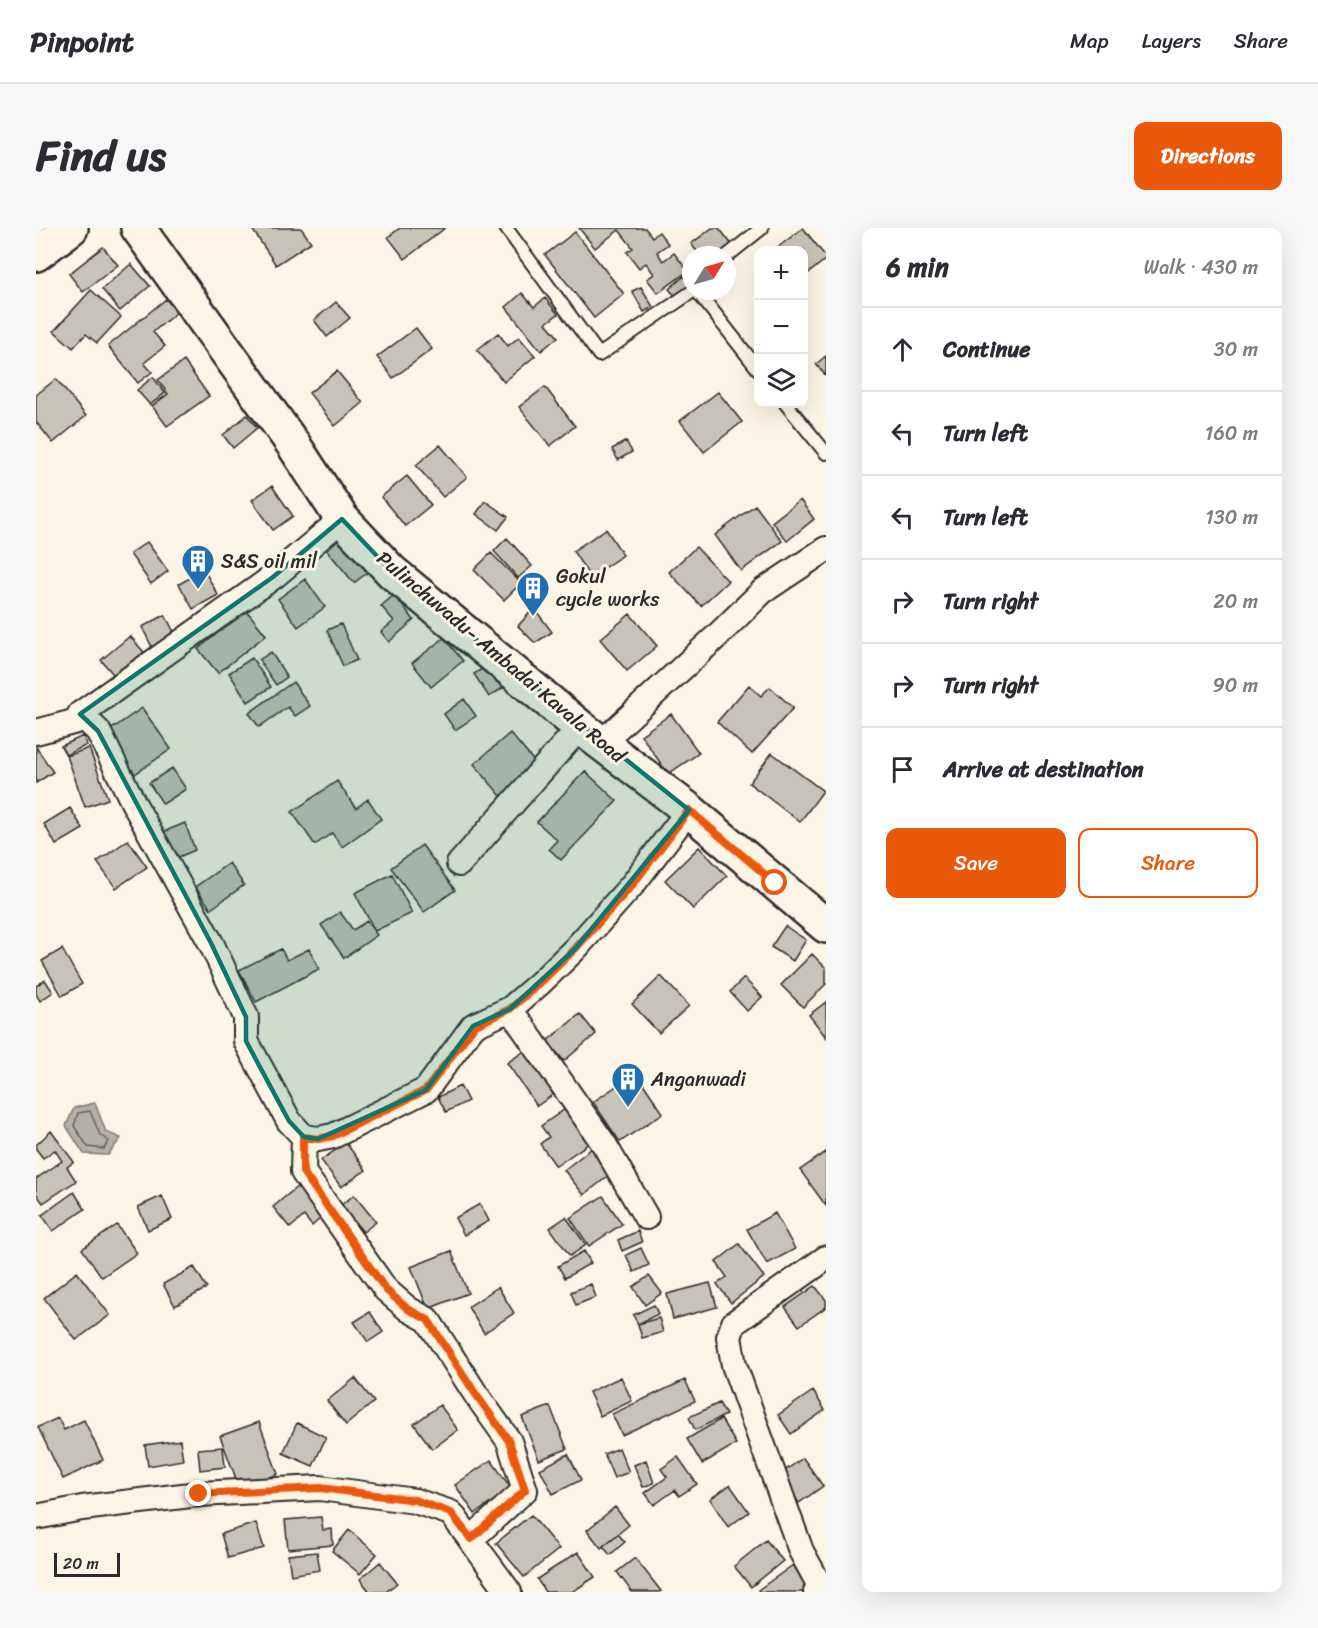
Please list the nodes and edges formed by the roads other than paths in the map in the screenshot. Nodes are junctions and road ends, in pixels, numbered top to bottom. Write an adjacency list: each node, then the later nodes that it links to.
1 (71, 228): 6 (street)
2 (138, 228): 12 (street, Pulinchuvadu- Ambadai Kavala Road)
3 (506, 228): 7 (lane)
4 (762, 228): 5 (lane)
5 (736, 249)
6 (36, 254)
7 (682, 300)
8 (702, 300): 9 (lane)
9 (754, 363)
10 (789, 408): 11 (lane)
11 (826, 453)
12 (342, 519): 14 (street); 16 (street, Pulinchuvadu- Ambadai Kavala Road)
13 (826, 549): 16 (street)
14 (80, 714): 15 (street); 21 (street)
15 (36, 732)
16 (591, 734): 17 (street, Pulinchuvadu- Ambadai Kavala Road); 18 (street)
17 (689, 810): 19 (street, Pulinchuvadu- Ambadai Kavala Road); 20 (street)
18 (459, 864)
19 (826, 926)
20 (510, 1009): 21 (street); 22 (street)
21 (303, 1137): 25 (street)
22 (646, 1217)
23 (826, 1258): 27 (street)
24 (36, 1517): 25 (street)
25 (471, 1539): 26 (street)
26 (509, 1592)
27 (816, 1592)

